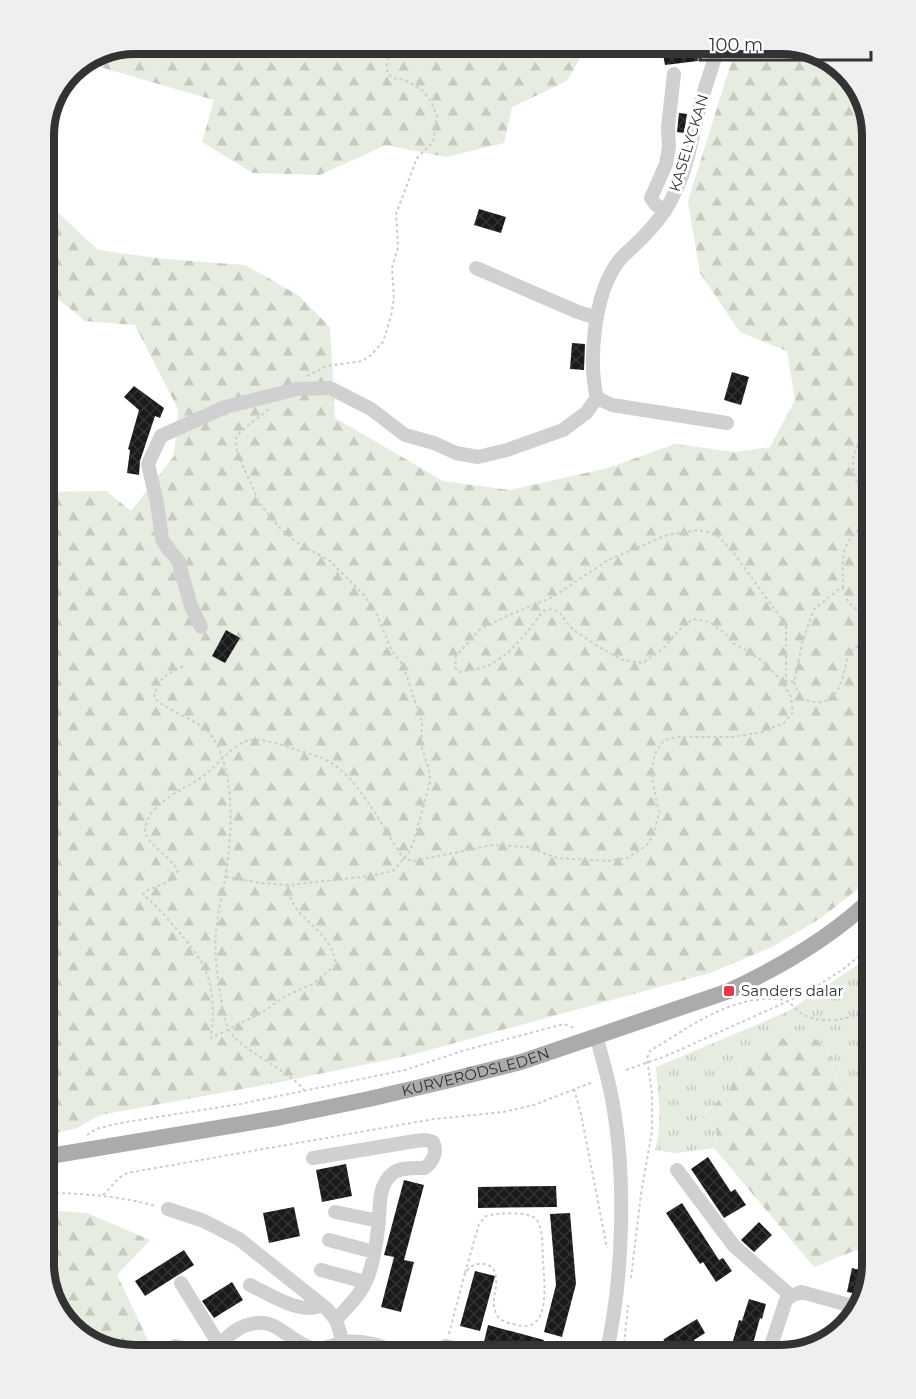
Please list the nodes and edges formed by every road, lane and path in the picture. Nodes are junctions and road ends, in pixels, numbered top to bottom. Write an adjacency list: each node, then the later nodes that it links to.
1 (390, 54): 7 (path)
2 (716, 54): 4 (street, KASELYCKAN)
3 (674, 74): 4 (street)
4 (665, 211): 6 (street, KASELYCKAN)
5 (476, 268): 6 (street)
6 (597, 318): 9 (street, KASELYCKAN)
7 (304, 376)
8 (285, 392): 9 (street); 16 (street); 21 (path)
9 (597, 398): 10 (street)
10 (726, 423)
11 (862, 439): 12 (path)
12 (862, 495)
13 (862, 527): 14 (path)
14 (843, 586): 15 (path); 19 (path)
15 (862, 611)
16 (201, 627)
17 (862, 642): 19 (path)
18 (183, 666): 20 (path)
19 (794, 682): 21 (path)
20 (223, 759): 21 (path); 22 (path); 28 (path)
21 (404, 859): 23 (path)
22 (226, 877): 23 (path); 28 (path)
23 (288, 885): 28 (path)
24 (862, 908): 29 (main road, KURVERÖDSLEDEN)
25 (862, 954): 26 (path)
26 (789, 1002): 27 (path); 30 (path); 30 (path)
27 (862, 1011)
28 (229, 1030): 34 (path)
29 (596, 1036): 34 (path); 35 (main road, KURVERÖDSLEDEN); 65 (street)
30 (649, 1063): 31 (path); 52 (path)
31 (626, 1070)
32 (593, 1082): 33 (path)
33 (574, 1089): 40 (path); 46 (path)
34 (305, 1091): 35 (path)
35 (77, 1150): 36 (main road, KURVERÖDSLEDEN)
36 (54, 1155)
37 (313, 1158): 43 (street)
38 (677, 1170): 53 (street)
39 (54, 1193): 40 (path)
40 (103, 1195): 41 (path)
41 (168, 1209): 55 (street)
42 (335, 1212): 43 (street)
43 (379, 1221): 45 (street)
44 (329, 1240): 45 (street)
45 (374, 1252): 49 (street)
46 (608, 1256)
47 (321, 1270): 49 (street)
48 (465, 1273): 48 (path); 64 (path)
49 (365, 1282): 57 (street)
50 (181, 1283): 59 (street)
51 (250, 1286): 55 (street)
52 (630, 1287)
53 (791, 1296): 56 (street); 67 (street)
54 (629, 1299): 66 (path)
55 (322, 1305): 57 (street)
56 (851, 1305)
57 (336, 1320): 58 (street)
58 (343, 1342): 62 (street); 63 (street)
59 (212, 1345)
60 (221, 1345): 61 (street)
61 (307, 1345)
62 (333, 1345)
63 (379, 1345)
64 (447, 1345)
65 (608, 1345)
66 (624, 1345)
67 (772, 1345)

